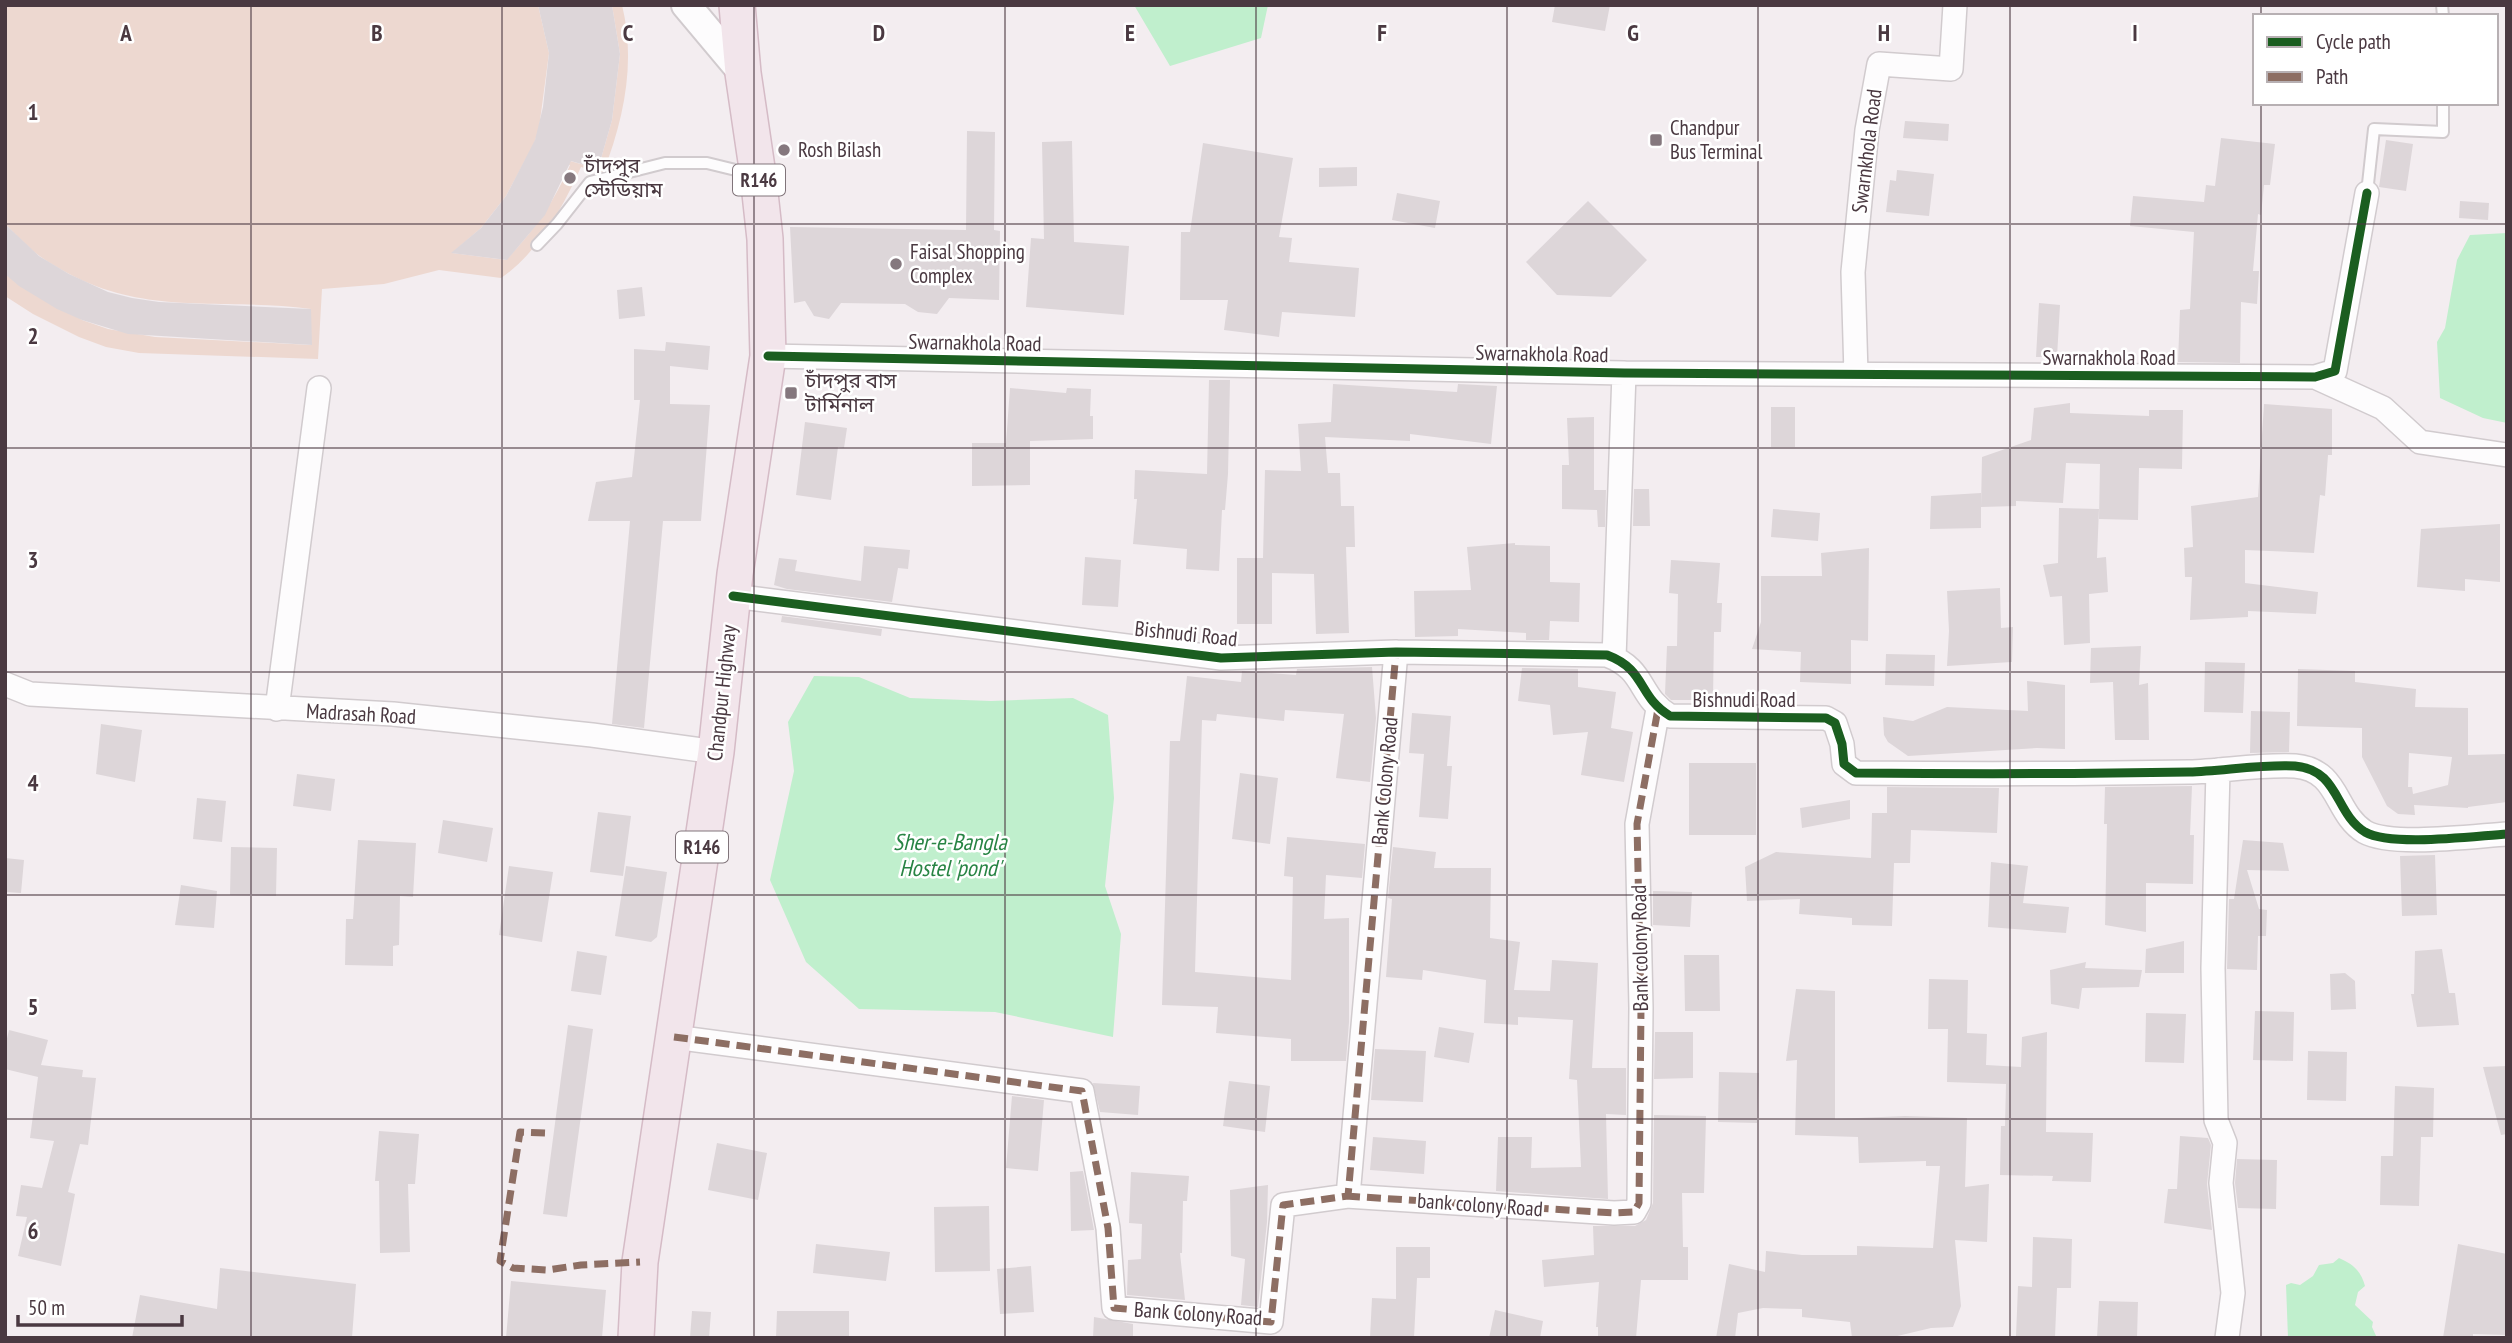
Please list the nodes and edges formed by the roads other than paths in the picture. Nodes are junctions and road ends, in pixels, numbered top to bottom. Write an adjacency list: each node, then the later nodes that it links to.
1 (686, 5): 4 (street)
2 (737, 5): 4 (main road, Chandpur Highway / R146)
3 (1955, 5): 11 (street, Swarnkhola Road)
4 (743, 73): 6 (main road, Chandpur Highway / R146)
5 (2443, 105): 7 (lane)
6 (758, 175): 8 (lane); 9 (main road, Chandpur Highway / R146)
7 (2367, 193): 12 (street)
8 (537, 245)
9 (768, 356): 10 (street, Swarnakhola Road); 15 (main road, Chandpur Highway / R146)
10 (1624, 373): 11 (street, Swarnakhola Road); 17 (street)
11 (1856, 374): 12 (street, Swarnakhola Road)
12 (2315, 377): 14 (street)
13 (319, 388): 19 (street)
14 (2507, 455)
15 (733, 596): 16 (street, Bishnudi Road); 21 (main road, Chandpur Highway / R146)
16 (1396, 652): 17 (street, Bishnudi Road); 26 (street, Bank Colony Road)
17 (1614, 657): 20 (street)
18 (5, 684): 19 (street, Madrasah Road)
19 (277, 709): 21 (street, Madrasah Road)
20 (1658, 709): 22 (street); 23 (street, Bishnudi Road); 27 (street, Bank colony Road)
21 (716, 752): 25 (main road, Chandpur Highway / R146)
22 (1650, 753)
23 (2218, 770): 24 (street, Bishnudi Road); 29 (street)
24 (2507, 834)
25 (674, 1037): 26 (street, Bank Colony Road); 28 (main road, Chandpur Highway / R146)
26 (1346, 1196): 27 (street, bank colony Road)
27 (1614, 1213)
28 (636, 1338)
29 (2227, 1338)

